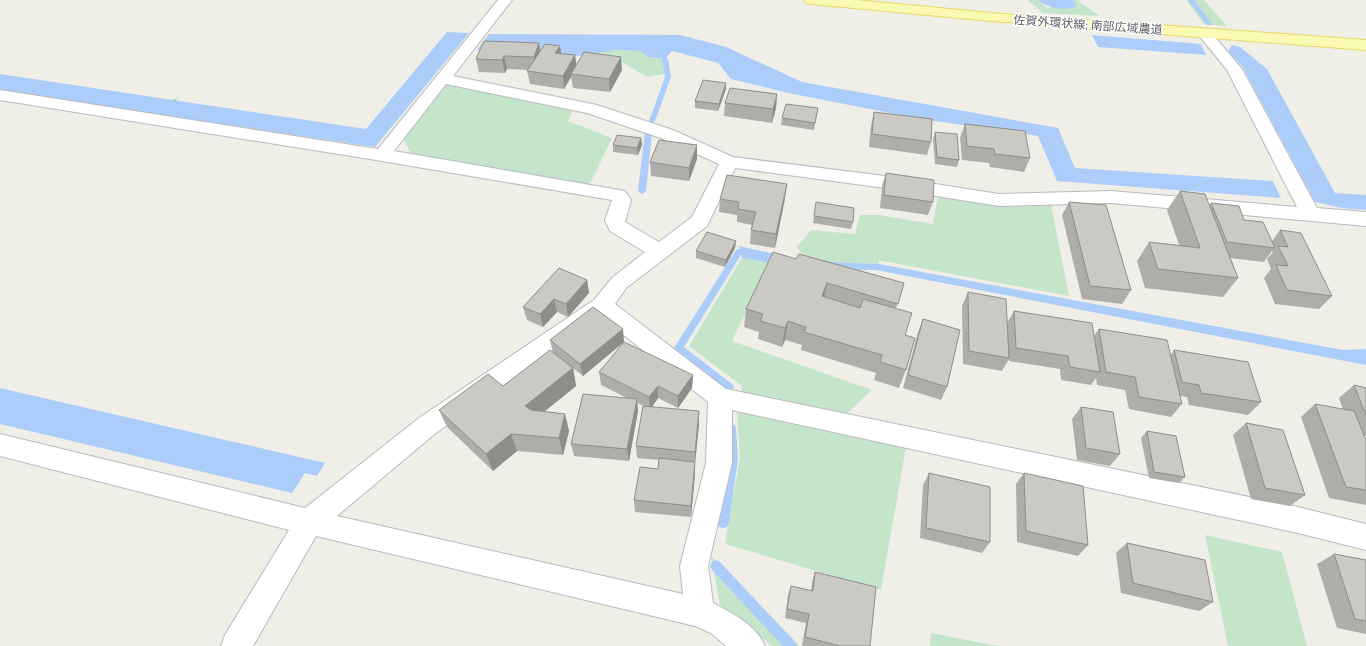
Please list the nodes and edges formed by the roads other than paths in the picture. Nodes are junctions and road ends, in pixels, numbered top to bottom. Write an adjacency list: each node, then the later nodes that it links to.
1 (505, 0): 5 (street)
2 (811, 0): 3 (main road, 佐賀外環状線; 南部広域農道)
3 (1204, 33): 4 (main road, 佐賀外環状線; 南部広域農道); 9 (street)
4 (1366, 45)
5 (443, 79): 7 (street); 8 (street)
6 (0, 96): 7 (street)
7 (382, 155): 11 (street)
8 (729, 162): 9 (street); 11 (street)
9 (1310, 214): 10 (street)
10 (1366, 219)
11 (660, 252): 12 (street)
12 (602, 306): 13 (street); 15 (street)
13 (720, 398): 16 (street); 17 (street)
14 (0, 445): 15 (street)
15 (309, 522): 17 (street); 18 (street)
16 (1366, 536)
17 (699, 612): 19 (street)
18 (236, 646)
19 (750, 646)

